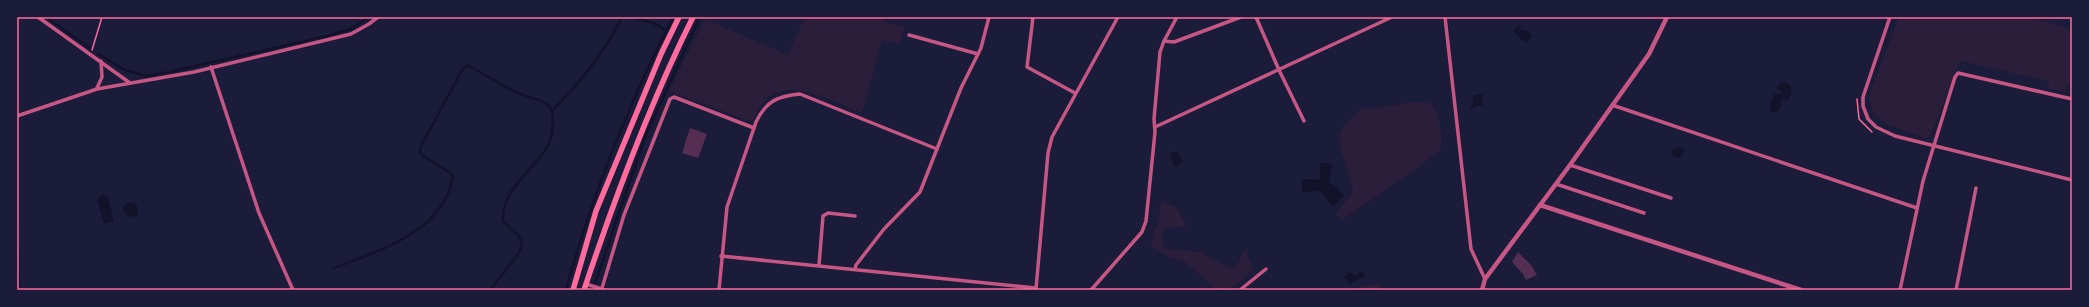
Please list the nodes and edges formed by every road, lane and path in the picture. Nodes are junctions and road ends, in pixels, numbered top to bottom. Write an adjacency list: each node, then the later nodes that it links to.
1 (38, 17): 19 (street)
2 (102, 17): 19 (path)
3 (378, 17): 21 (street)
4 (680, 17): 53 (main road)
5 (693, 17): 48 (main road)
6 (989, 17): 18 (street)
7 (1033, 17): 25 (street)
8 (1118, 17): 25 (street)
9 (1177, 17): 17 (street)
10 (1241, 17): 17 (street)
11 (1256, 17): 22 (street)
12 (1392, 17): 22 (street)
13 (1445, 17): 47 (street)
14 (1667, 17): 27 (street)
15 (1890, 17): 32 (street)
16 (909, 35): 18 (street)
17 (1164, 41): 30 (street)
18 (978, 54): 33 (street)
19 (91, 55): 20 (street)
20 (101, 61): 23 (street); 24 (street)
21 (210, 67): 23 (street); 52 (street)
22 (1278, 70): 29 (street); 30 (street)
23 (130, 82): 24 (street)
24 (97, 89): 28 (street)
25 (1075, 93): 50 (street)
26 (2072, 99): 32 (street)
27 (1612, 105): 34 (street); 40 (street)
28 (17, 116)
29 (1304, 121)
30 (1155, 127): 56 (street)
31 (754, 128): 33 (street); 43 (street); 49 (street)
32 (1933, 146): 35 (street); 40 (street)
33 (937, 149): 45 (street)
34 (1570, 165): 36 (street); 38 (street)
35 (2072, 180)
36 (1556, 184): 39 (street); 41 (street)
37 (1976, 188): 61 (street)
38 (1671, 198)
39 (1540, 205): 47 (street); 51 (street)
40 (1917, 208): 60 (street)
41 (1644, 213)
42 (855, 216): 44 (street)
43 (721, 256): 44 (street); 55 (street)
44 (819, 265): 45 (street)
45 (855, 269): 50 (street)
46 (1266, 269): 57 (street)
47 (1485, 279): 58 (street)
48 (586, 284): 49 (street); 54 (main road)
49 (603, 289)
50 (1036, 289)
51 (1794, 289): 59 (street)
52 (293, 290)
53 (573, 290)
54 (584, 290)
55 (719, 290)
56 (1091, 290)
57 (1240, 290)
58 (1482, 290)
59 (1801, 290)
60 (1900, 290)
61 (1956, 290)

